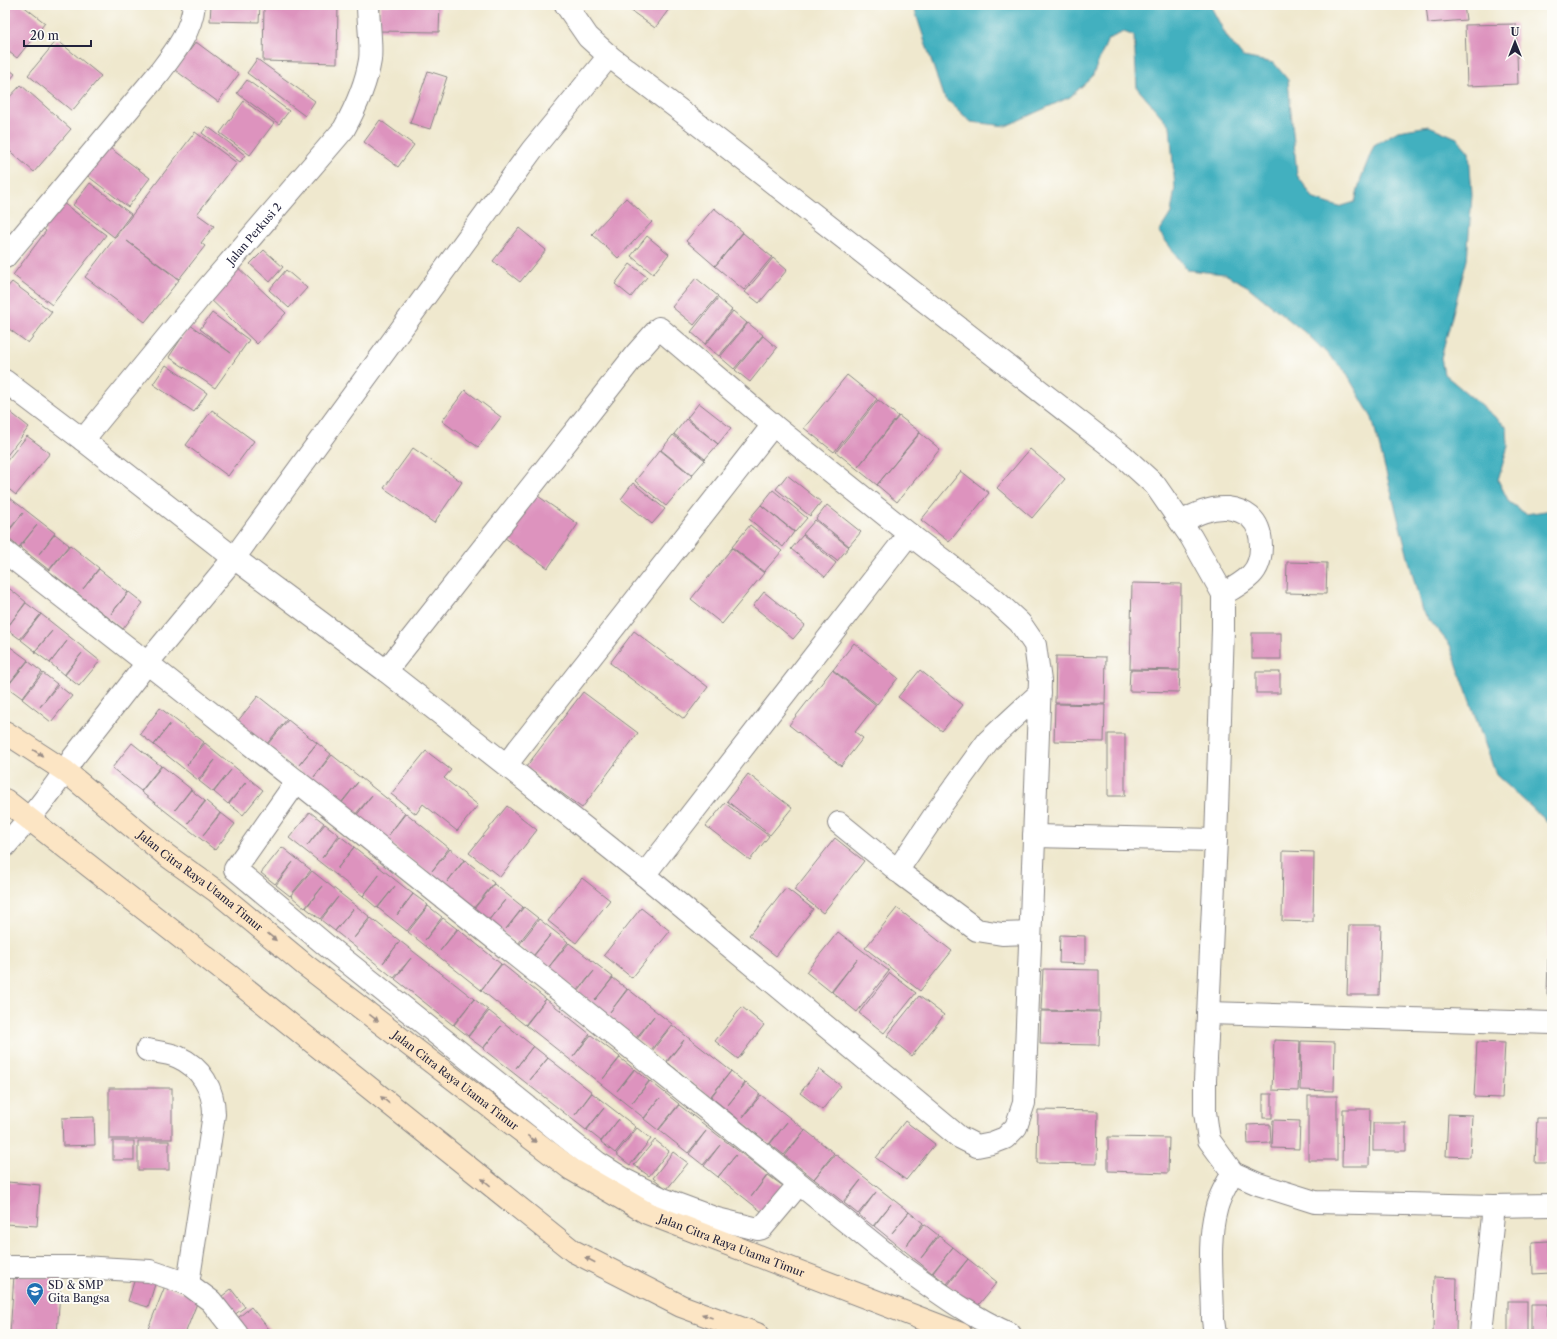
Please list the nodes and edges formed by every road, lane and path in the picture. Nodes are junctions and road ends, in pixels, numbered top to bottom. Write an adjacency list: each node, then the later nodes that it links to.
1 (194, 5): 5 (street)
2 (368, 5): 8 (street, Jalan Perkusi 2)
3 (566, 5): 4 (street)
4 (609, 56): 9 (street); 12 (street)
5 (5, 256)
6 (5, 381): 8 (street)
7 (773, 425): 10 (street); 15 (street); 18 (street)
8 (83, 440): 12 (street)
9 (1181, 522): 13 (street); 13 (street)
10 (909, 534): 16 (street); 28 (street)
11 (5, 552): 14 (street)
12 (234, 558): 14 (street); 15 (street)
13 (1223, 594): 25 (street)
14 (148, 662): 19 (street); 20 (street)
15 (386, 671): 18 (street)
16 (1040, 693): 24 (street); 27 (street)
17 (5, 732): 19 (main road, Jalan Citra Raya Utama Timur, one-way to 19)
18 (506, 765): 28 (street)
19 (65, 771): 22 (street); 41 (main road, Jalan Citra Raya Utama Timur, one-way to 41)
20 (297, 781): 34 (street); 34 (street)
21 (5, 800): 22 (main road)
22 (29, 820): 26 (street); 40 (main road, one-way to 22)
23 (839, 823): 27 (street)
24 (1034, 836): 25 (street); 29 (street)
25 (1216, 840): 30 (street)
26 (5, 846)
27 (897, 870): 29 (street)
28 (644, 875): 29 (street)
29 (1030, 933)
30 (1208, 1013): 31 (street); 33 (street)
31 (1552, 1023)
32 (147, 1050): 38 (street)
33 (1233, 1173): 36 (street); 43 (street)
34 (799, 1184): 42 (street)
35 (1552, 1205): 36 (street)
36 (1494, 1206): 44 (street)
37 (5, 1266): 38 (street)
38 (188, 1284): 39 (street)
39 (236, 1334)
40 (757, 1334)
41 (961, 1334)
42 (1010, 1334)
43 (1215, 1334)
44 (1481, 1334)

